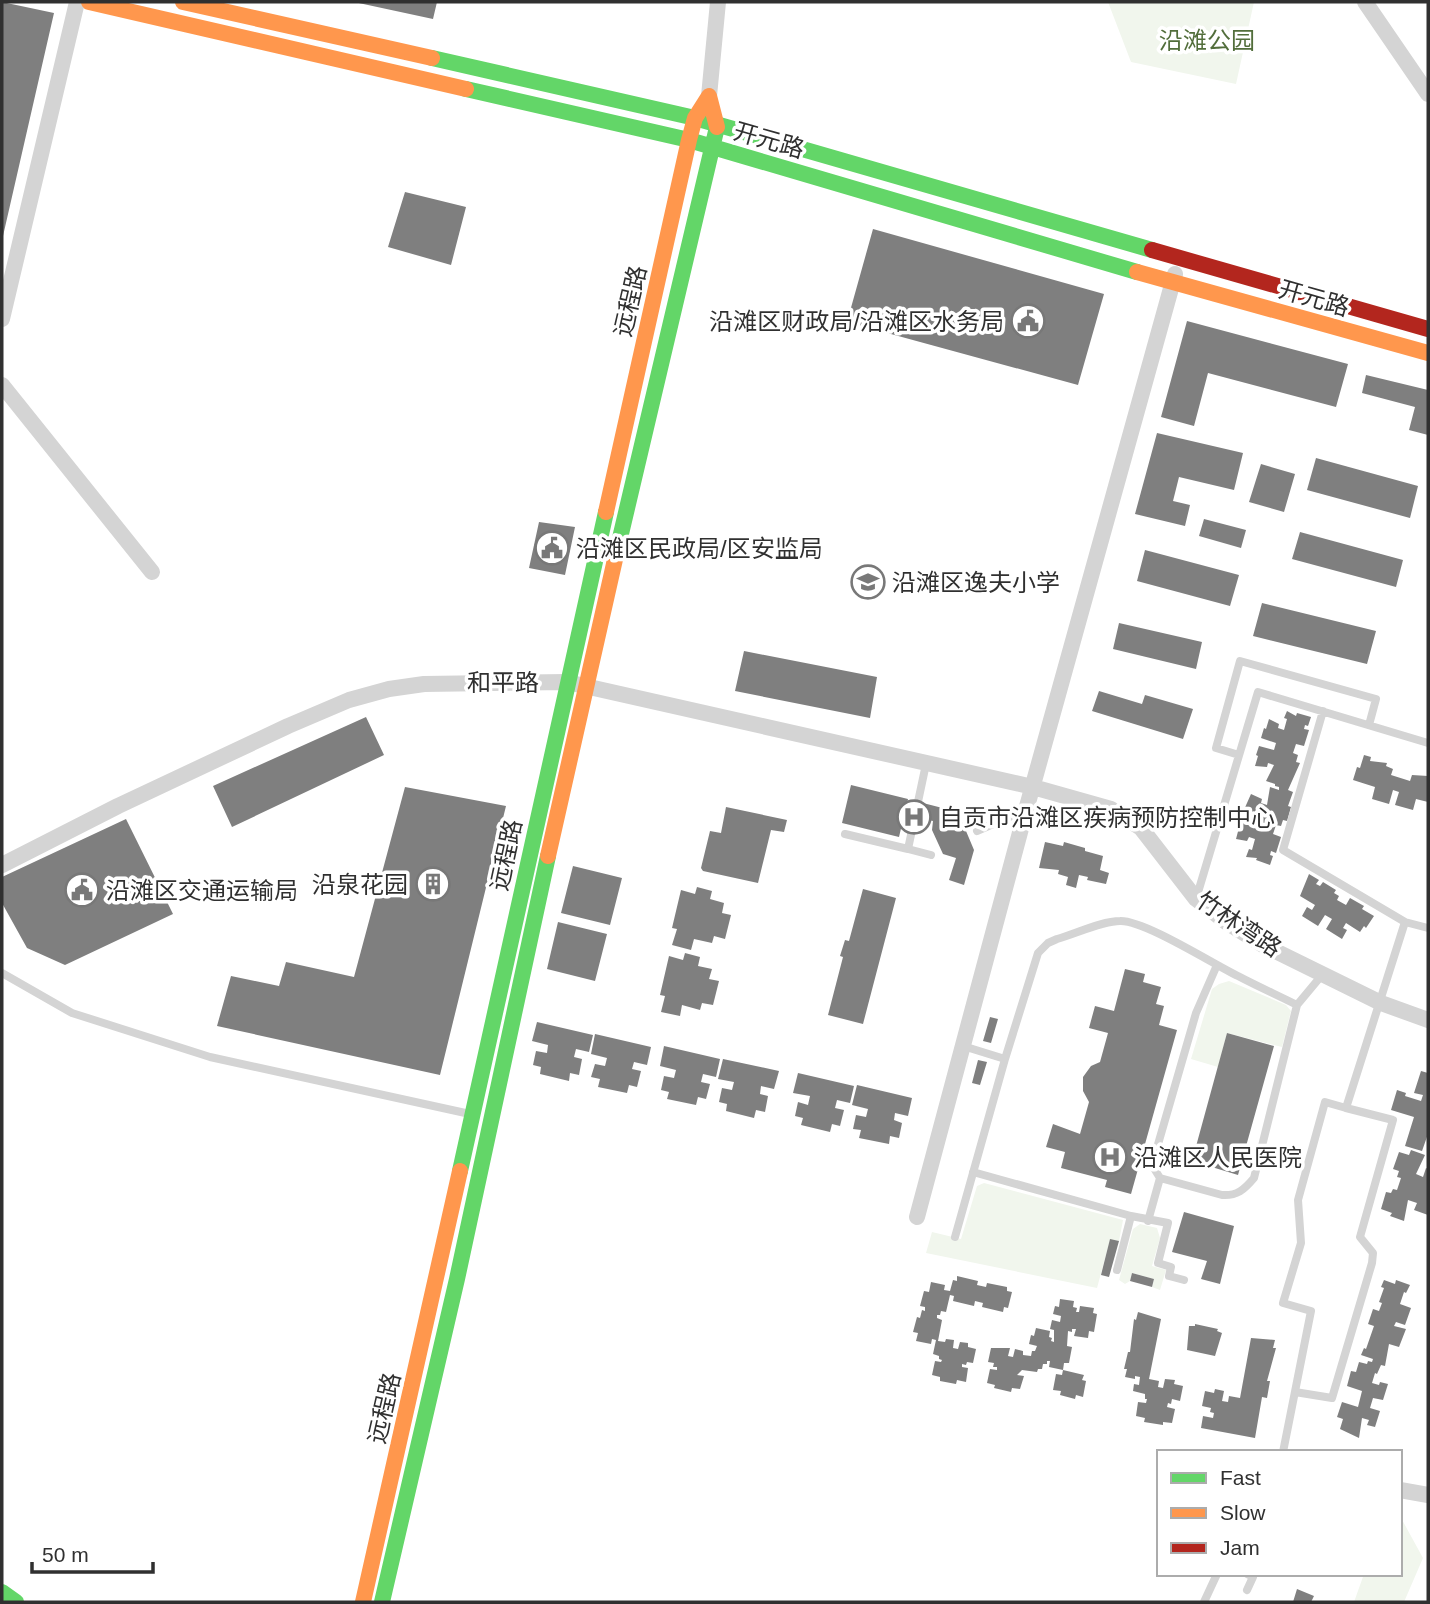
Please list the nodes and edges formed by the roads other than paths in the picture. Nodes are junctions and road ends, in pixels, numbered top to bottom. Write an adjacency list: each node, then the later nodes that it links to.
1 (77, 2): 14 (street)
2 (89, 2): 10 (main road, 开元路)
3 (183, 2): 8 (main road, 开元路)
4 (718, 2): 7 (street)
5 (1365, 2): 6 (street)
6 (1428, 94)
7 (709, 96): 8 (main road, 远程路); 9 (main road)
8 (695, 118): 9 (main road, 开元路); 10 (main road, 远程路)
9 (718, 124): 11 (main road, 远程路); 12 (main road, 开元路)
10 (689, 140): 11 (main road, 开元路); 19 (main road, 远程路)
11 (713, 147): 13 (main road, 开元路); 20 (main road, 远程路)
12 (1179, 257): 13 (street); 15 (main road, 开元路)
13 (1172, 282): 16 (main road, 开元路); 26 (street)
14 (2, 319)
15 (1428, 329)
16 (1428, 354)
17 (2, 385): 18 (street)
18 (152, 572)
19 (567, 682): 20 (street, 和平路); 32 (street, 和平路); 45 (main road, 远程路)
20 (585, 687): 25 (street, 和平路); 64 (main road, 远程路)
21 (1323, 711): 22 (lane); 24 (lane); 34 (lane)
22 (1369, 725): 23 (lane); 24 (lane)
23 (1428, 743)
24 (1239, 755): 33 (lane)
25 (926, 764): 26 (street, 和平路); 30 (lane)
26 (1032, 787): 27 (street); 33 (street, 竹林湾路)
27 (1026, 810): 28 (lane); 42 (street)
28 (977, 831)
29 (845, 834): 30 (lane)
30 (908, 849): 31 (lane)
31 (931, 855)
32 (2, 865)
33 (1196, 899): 38 (street, 竹林湾路)
34 (1405, 922): 35 (lane); 39 (lane)
35 (1428, 928)
36 (1217, 965): 40 (lane); 43 (lane); 47 (lane)
37 (2, 973): 45 (lane)
38 (1323, 974): 39 (street, 竹林湾路); 40 (lane)
39 (1381, 1003): 41 (street, 竹林湾路); 44 (lane)
40 (1297, 1004): 47 (lane)
41 (1428, 1020)
42 (962, 1046): 43 (lane); 49 (street)
43 (1005, 1059): 46 (lane)
44 (1346, 1108): 54 (lane); 54 (lane)
45 (473, 1114): 63 (main road, 远程路)
46 (973, 1172): 48 (lane); 51 (lane)
47 (1160, 1178): 50 (lane)
48 (1131, 1216): 50 (lane); 52 (lane)
49 (917, 1217)
50 (1149, 1221): 53 (lane)
51 (955, 1237)
52 (1117, 1270)
53 (1184, 1280)
54 (1295, 1392): 55 (lane)
55 (1283, 1450)
56 (1402, 1490): 57 (street)
57 (1428, 1495)
58 (1216, 1576): 65 (lane)
59 (1251, 1576): 60 (lane)
60 (1247, 1590)
61 (2, 1592): 62 (main road)
62 (16, 1602)
63 (363, 1602)
64 (382, 1602)
65 (1204, 1602)

